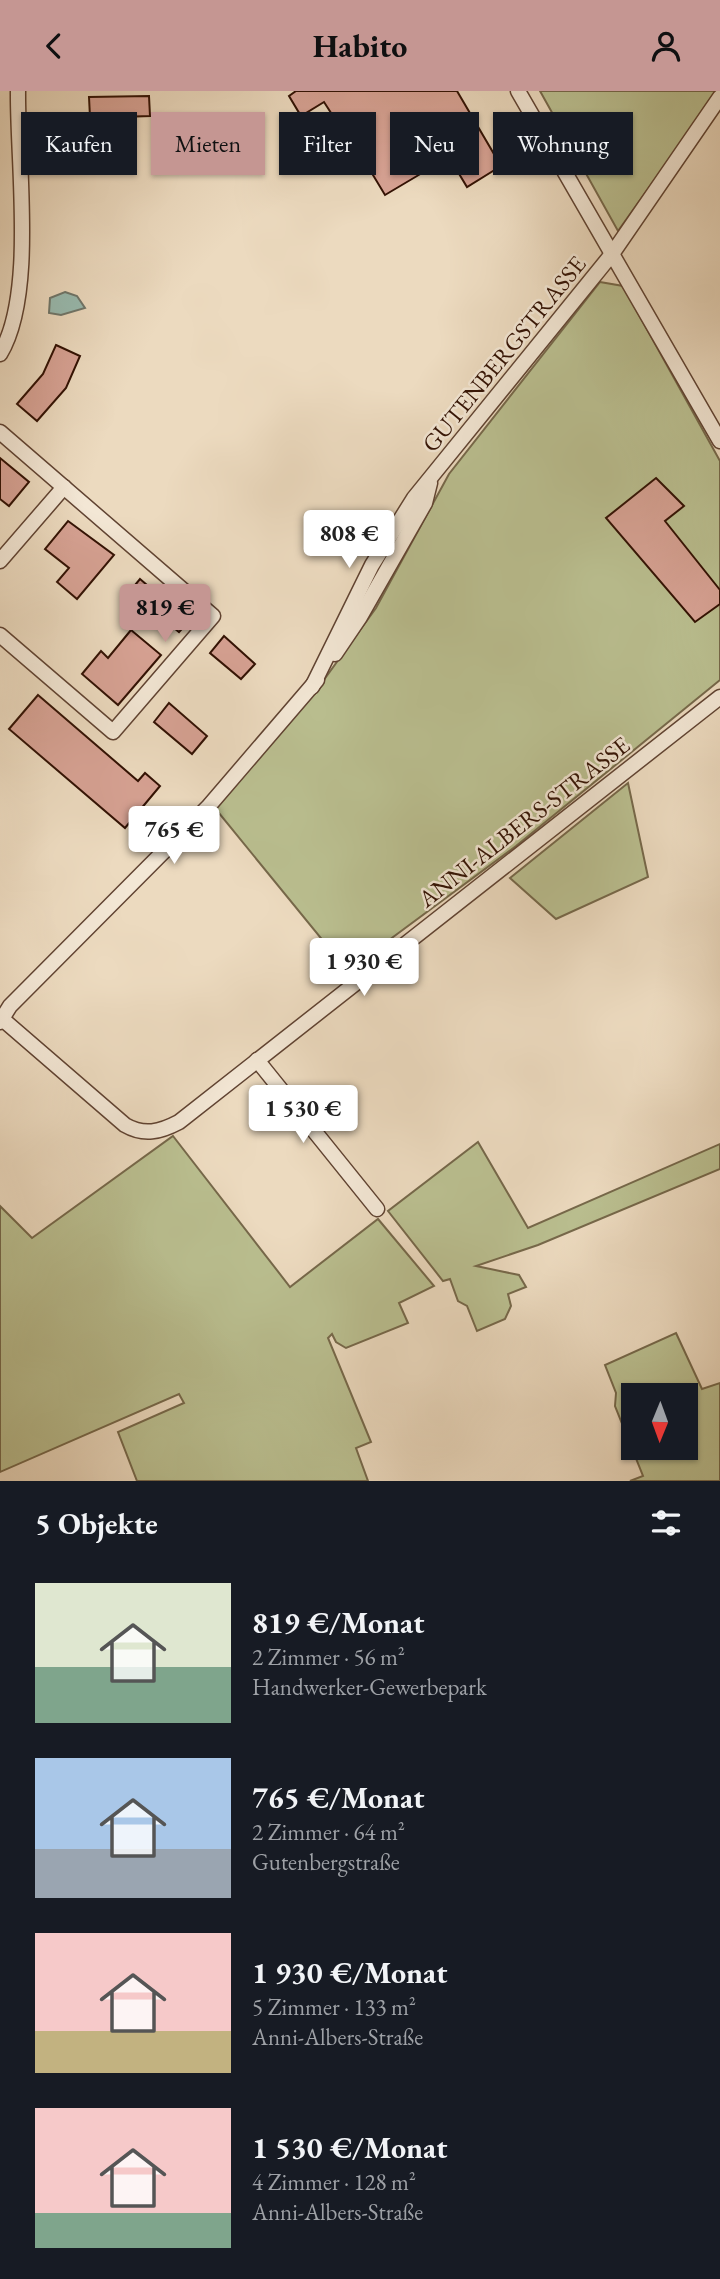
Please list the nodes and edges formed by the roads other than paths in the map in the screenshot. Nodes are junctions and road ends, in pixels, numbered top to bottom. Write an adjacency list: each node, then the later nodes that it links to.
1 (18, 91): 5 (street)
2 (517, 91): 4 (street)
3 (720, 97): 4 (street, GUTENBERGSTRASSE)
4 (612, 254): 7 (street); 12 (street, GUTENBERGSTRASSE)
5 (0, 354)
6 (0, 432): 8 (street)
7 (720, 441)
8 (64, 487): 9 (street); 10 (street)
9 (0, 561)
10 (0, 635)
11 (720, 697): 13 (street, ANNI-ALBERS-STRASSE)
12 (1, 1020): 13 (street, ANNI-ALBERS-STRASSE)
13 (257, 1060): 14 (street)
14 (377, 1209)

